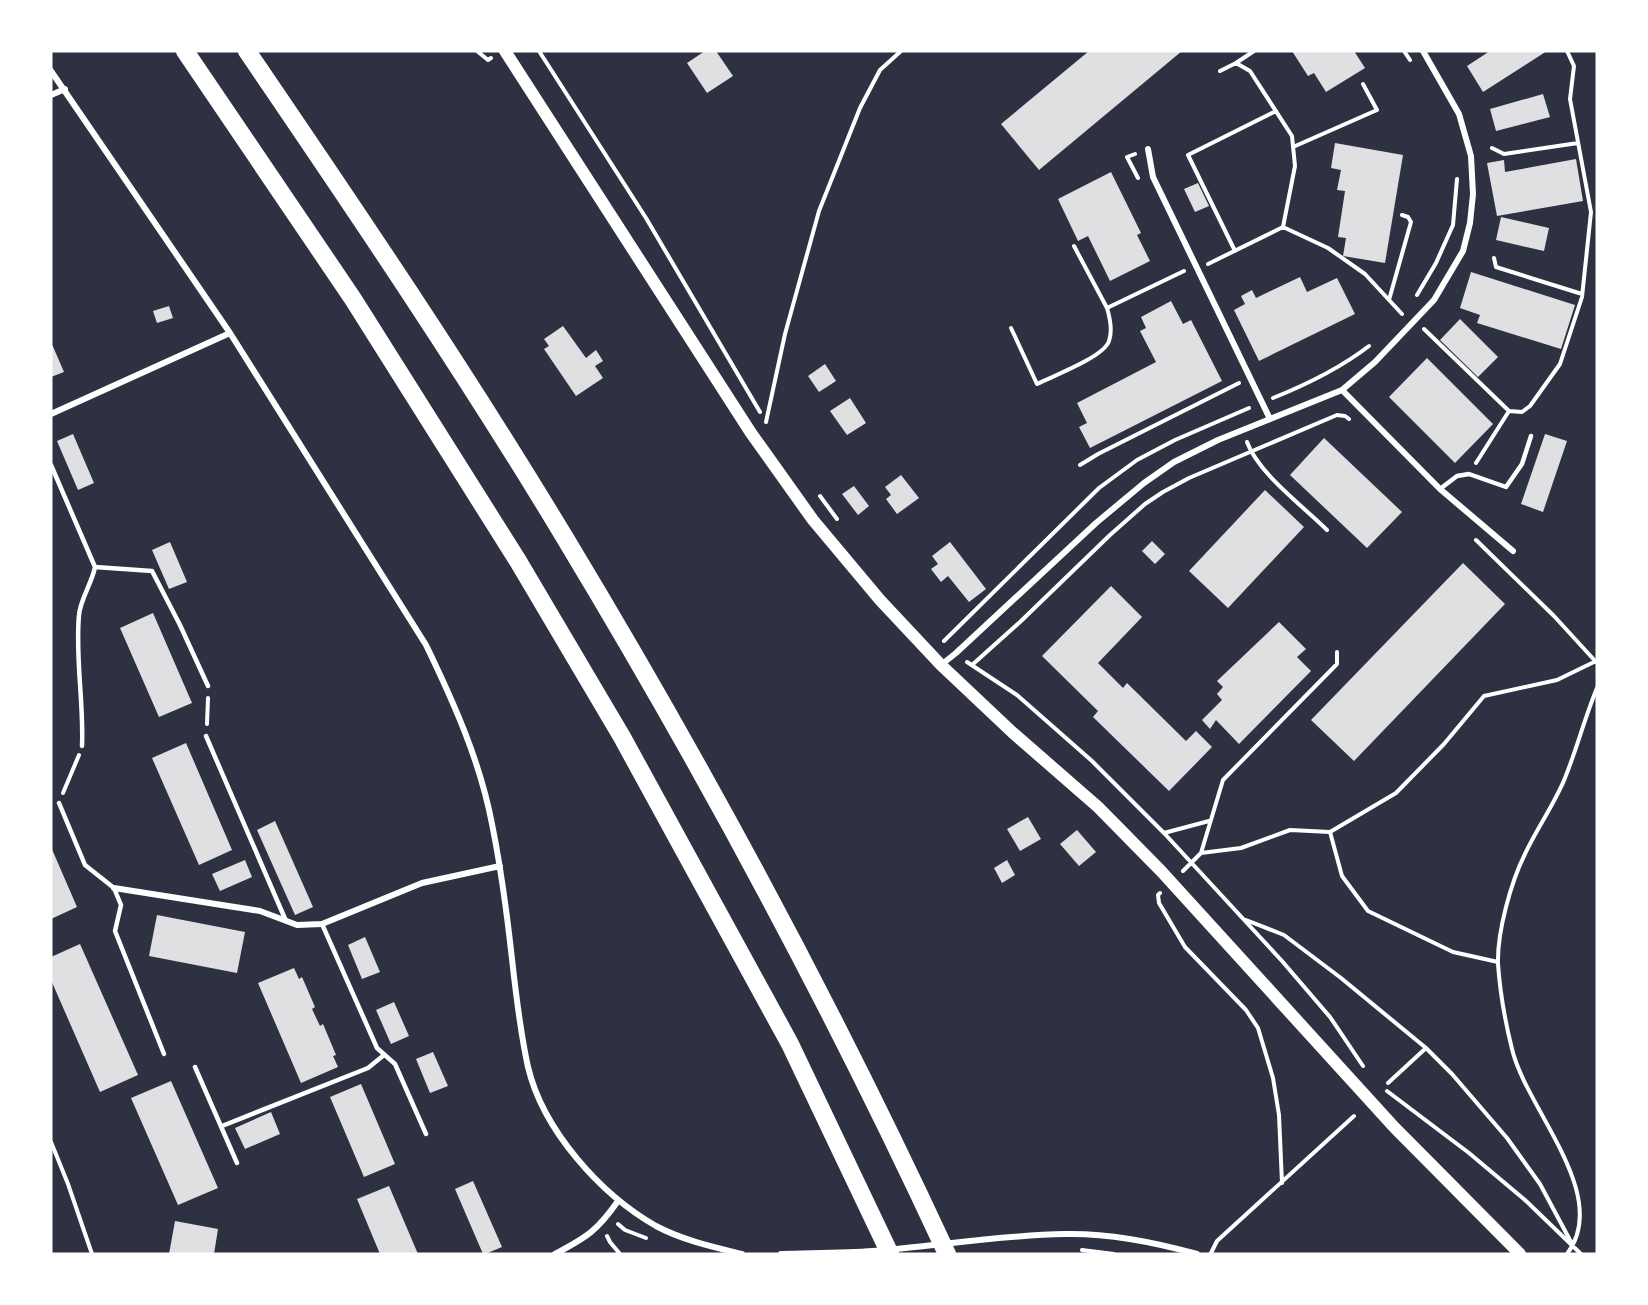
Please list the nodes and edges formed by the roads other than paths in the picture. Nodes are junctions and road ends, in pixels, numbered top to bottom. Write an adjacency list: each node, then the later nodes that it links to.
1 (184, 51): 37 (highway)
2 (247, 51): 38 (highway)
3 (505, 51): 18 (main road)
4 (1423, 51): 10 (street)
5 (51, 71): 6 (street)
6 (65, 89): 7 (street); 9 (street)
7 (51, 95)
8 (1148, 149): 12 (street)
9 (230, 333): 11 (street); 23 (street)
10 (1342, 390): 12 (street); 15 (street)
11 (51, 414)
12 (1270, 418): 18 (street)
13 (1531, 436): 15 (lane)
14 (51, 465): 17 (lane)
15 (1440, 489): 16 (street)
16 (1513, 552)
17 (95, 567): 19 (lane); 21 (lane)
18 (941, 664): 40 (main road)
19 (208, 686)
20 (206, 736): 25 (lane)
21 (82, 746)
22 (59, 803): 24 (lane)
23 (500, 866): 26 (street); 33 (street)
24 (114, 888): 25 (street); 27 (lane)
25 (286, 921): 26 (street)
26 (322, 924): 28 (lane)
27 (164, 1054)
28 (384, 1055): 30 (lane); 31 (lane)
29 (195, 1067): 30 (lane)
30 (222, 1126): 32 (lane)
31 (426, 1134)
32 (237, 1162)
33 (618, 1201): 34 (street); 35 (street)
34 (555, 1254)
35 (742, 1254)
36 (781, 1254): 39 (street)
37 (890, 1254)
38 (947, 1254)
39 (1197, 1254)
40 (1520, 1254)

